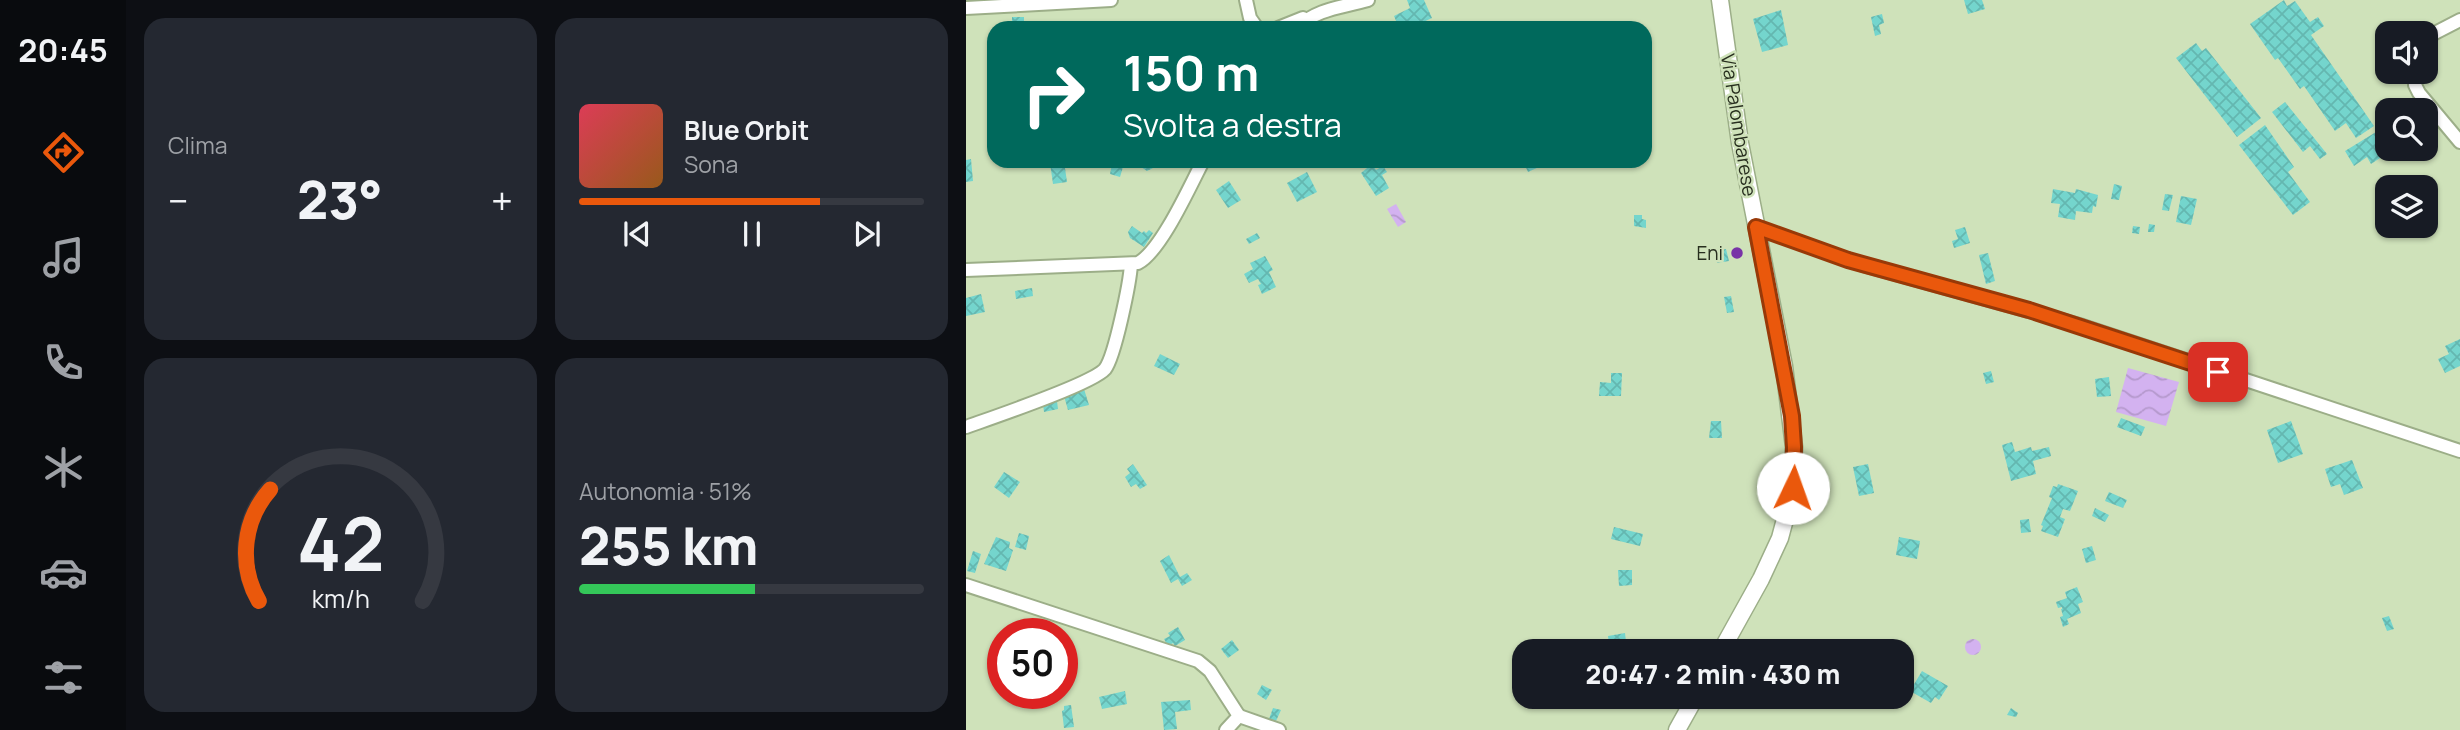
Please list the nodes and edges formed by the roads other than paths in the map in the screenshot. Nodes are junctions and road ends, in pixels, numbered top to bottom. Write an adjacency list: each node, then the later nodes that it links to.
1 (1111, 0): 5 (street)
2 (1246, 0): 8 (street)
3 (1368, 0): 6 (street)
4 (1720, 0): 15 (main road, Via Palombarese)
5 (966, 8)
6 (1310, 16): 9 (street); 10 (street)
7 (2460, 20): 11 (street)
8 (1252, 21)
9 (1297, 21)
10 (1304, 21)
11 (2438, 31)
12 (2415, 84): 13 (street)
13 (2460, 142)
14 (1199, 168): 16 (street)
15 (1756, 227): 19 (street); 21 (main road, Via Palombarese)
16 (1131, 264): 17 (street); 18 (street)
17 (966, 270)
18 (966, 428)
19 (2460, 451)
20 (966, 585): 23 (street)
21 (1727, 639)
22 (1689, 709): 26 (main road)
23 (1239, 716): 24 (street); 25 (street)
24 (1226, 730)
25 (1279, 730)
26 (1677, 730)

